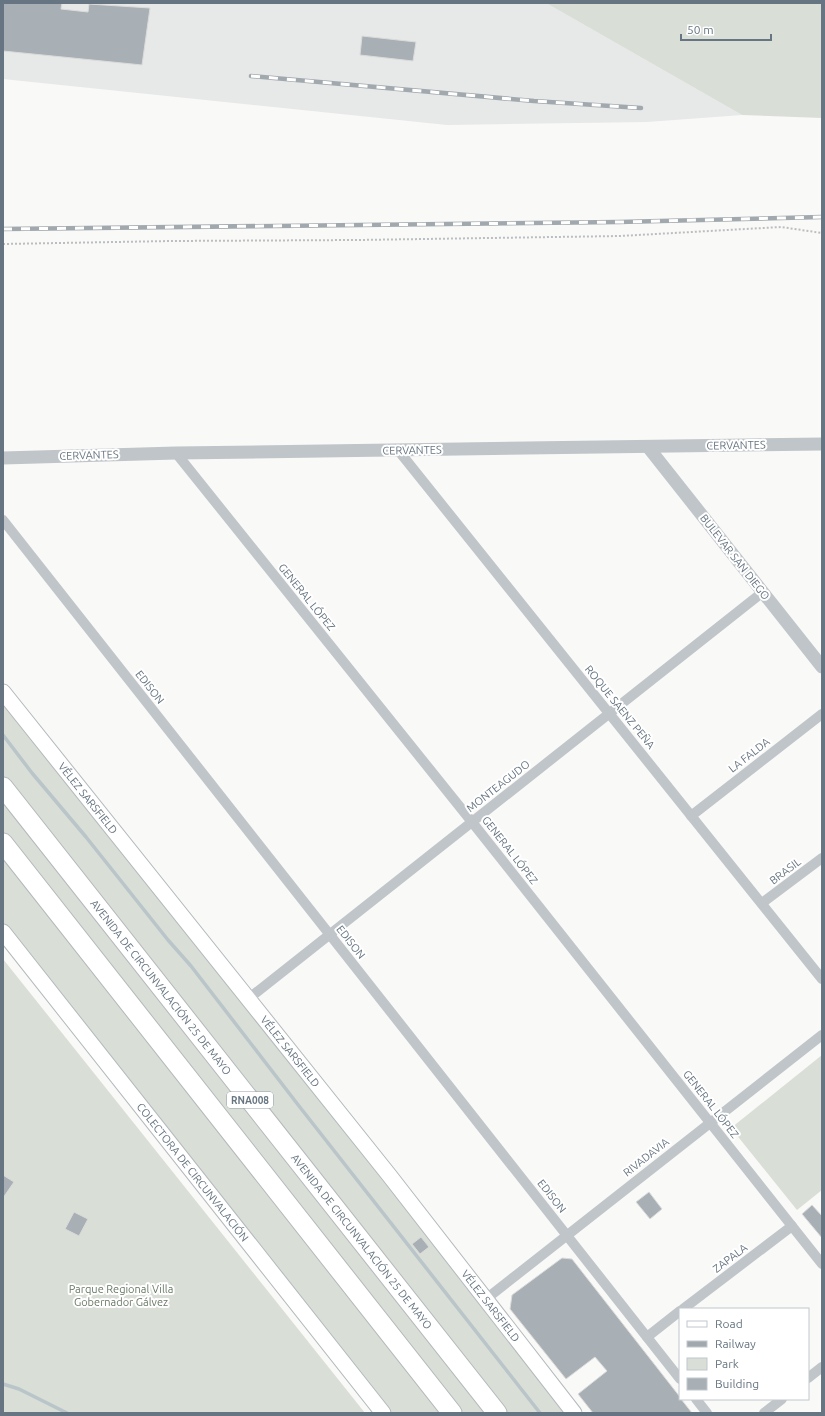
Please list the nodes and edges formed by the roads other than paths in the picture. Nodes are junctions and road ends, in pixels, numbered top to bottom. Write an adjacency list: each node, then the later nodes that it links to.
1 (822, 444): 2 (street, CERVANTES)
2 (648, 446): 3 (street, CERVANTES); 7 (street, BULEVAR SAN DIEGO)
3 (398, 450): 4 (street, CERVANTES); 10 (street, ROQUE SAENZ PEÑA)
4 (176, 453): 5 (street, CERVANTES); 14 (street, GENERAL LÓPEZ)
5 (3, 458)
6 (3, 520): 19 (street, EDISON)
7 (763, 592): 8 (street, BULEVAR SAN DIEGO); 10 (street, MONTEAGUDO)
8 (822, 667)
9 (3, 692): 21 (main road, VÉLEZ SARSFIELD)
10 (609, 713): 13 (street, ROQUE SAENZ PEÑA); 14 (street, MONTEAGUDO)
11 (822, 714): 13 (street, LA FALDA)
12 (3, 787): 38 (highway, AVENIDA DE CIRCUNVALACIÓN 25 DE MAYO / RNA008)
13 (691, 816): 17 (street, ROQUE SAENZ PEÑA)
14 (472, 822): 19 (street, MONTEAGUDO); 23 (street, GENERAL LÓPEZ)
15 (3, 843): 37 (highway, RNA008)
16 (822, 858): 17 (street, BRASIL)
17 (762, 903): 20 (street, ROQUE SAENZ PEÑA)
18 (3, 932): 36 (main road, COLECTORA DE CIRCUNVALACIÓN)
19 (329, 935): 21 (street, MONTEAGUDO); 25 (street, EDISON)
20 (822, 979)
21 (248, 999): 27 (main road, VÉLEZ SARSFIELD)
22 (822, 1035): 23 (street, RIVADAVIA)
23 (710, 1122): 24 (street, GENERAL LÓPEZ); 25 (street, RIVADAVIA)
24 (792, 1226): 26 (street, GENERAL LÓPEZ); 28 (street, ZAPALA)
25 (567, 1235): 27 (street, RIVADAVIA); 30 (street, EDISON)
26 (822, 1264)
27 (486, 1299): 39 (main road, VÉLEZ SARSFIELD)
28 (684, 1308)
29 (679, 1312): 30 (street)
30 (647, 1337): 33 (street, EDISON)
31 (822, 1367): 32 (street)
32 (809, 1377)
33 (679, 1378)
34 (697, 1400): 40 (street)
35 (781, 1400): 41 (street)
36 (382, 1413)
37 (452, 1413)
38 (497, 1413)
39 (574, 1413)
40 (707, 1413)
41 (764, 1413)

